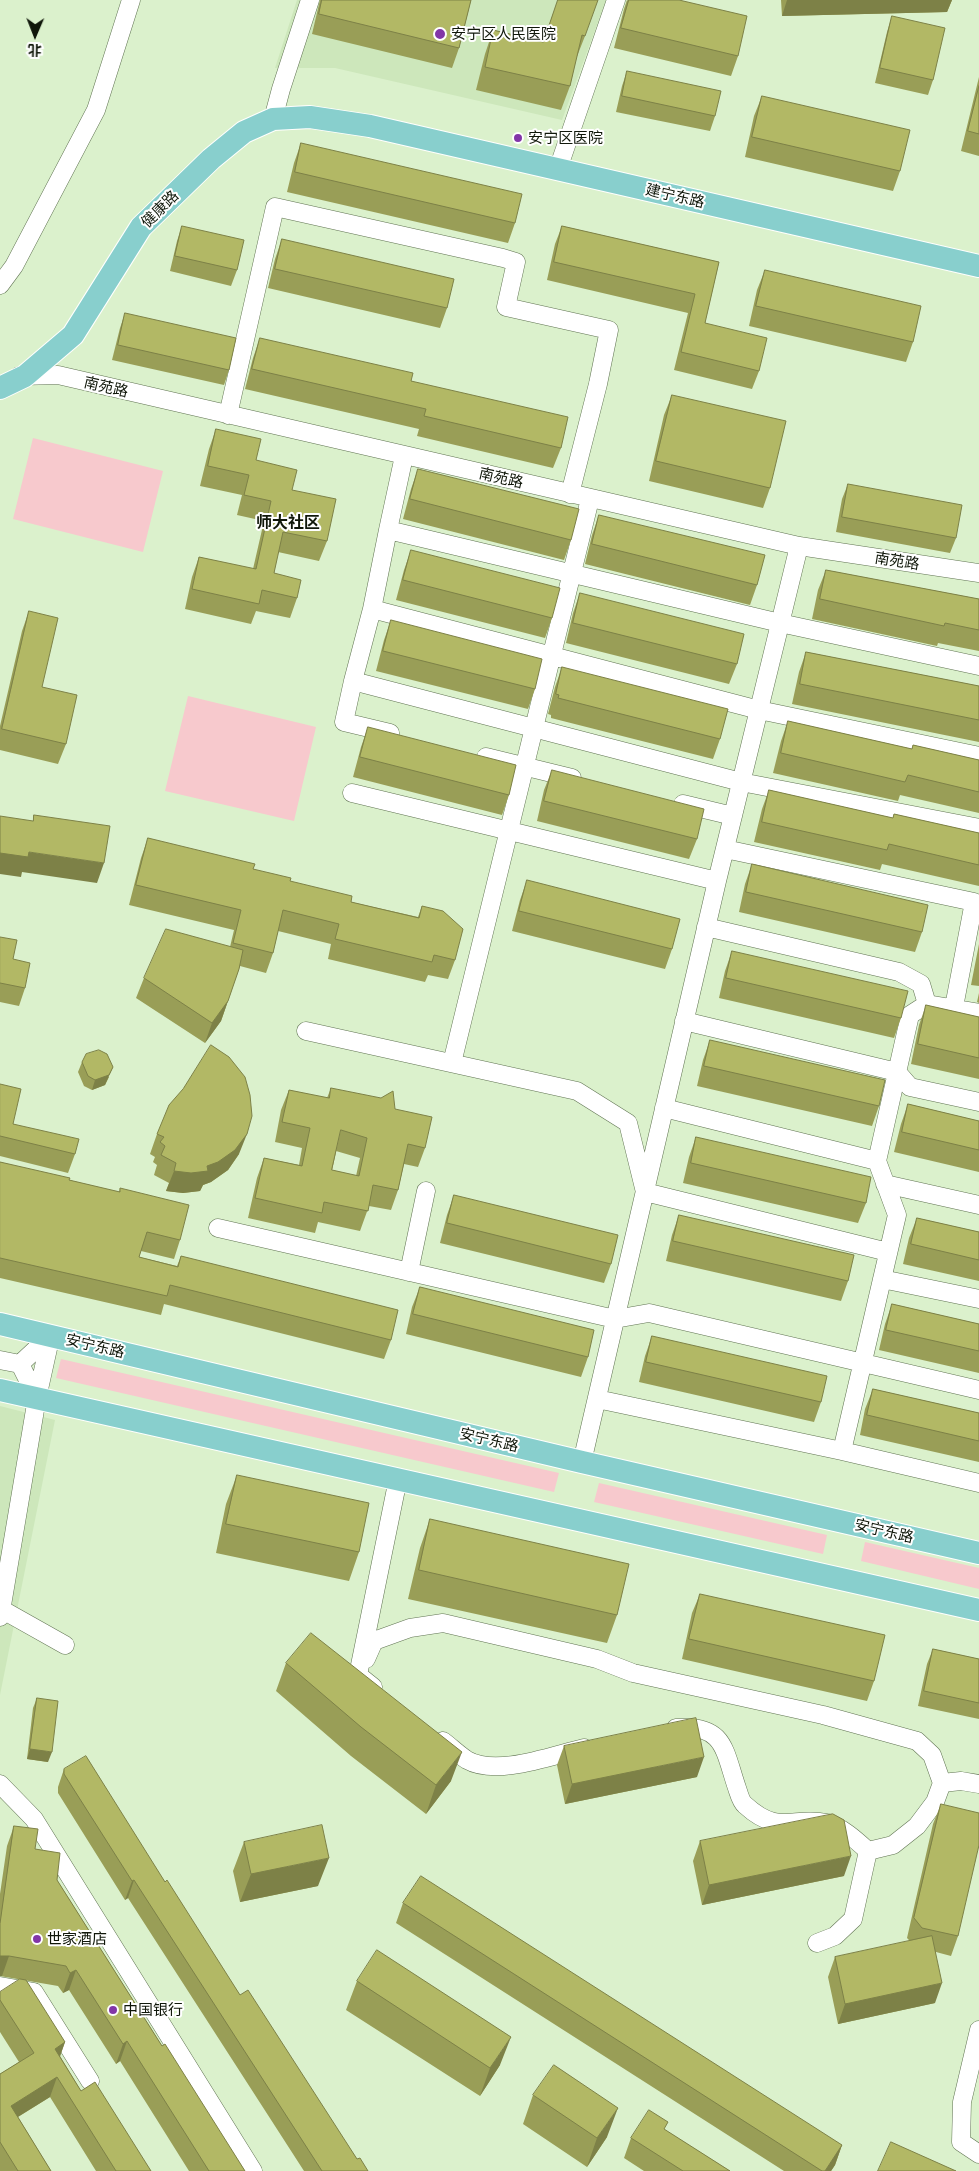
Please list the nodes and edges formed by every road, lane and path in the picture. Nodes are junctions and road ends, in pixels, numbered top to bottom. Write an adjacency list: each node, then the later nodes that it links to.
1 (131, 0): 8 (street)
2 (310, 0): 4 (street)
3 (616, 0): 6 (street)
4 (273, 119): 5 (main road, 健康路); 10 (main road, 健康路)
5 (370, 126): 6 (main road, 建宁东路)
6 (558, 169): 7 (main road, 建宁东路)
7 (979, 266)
8 (0, 285)
9 (0, 376): 10 (street, 南苑路)
10 (25, 376): 11 (main road, 健康路); 12 (street, 南苑路)
11 (0, 388)
12 (228, 415): 13 (street, 南苑路); 14 (street)
13 (404, 456): 14 (street, 南苑路); 16 (street)
14 (570, 494): 15 (street, 南苑路)
15 (590, 498): 17 (street, 南苑路); 19 (street)
16 (388, 530): 19 (street); 20 (street)
17 (799, 546): 18 (street, 南苑路); 21 (street)
18 (979, 573)
19 (572, 574): 21 (street); 22 (street)
20 (372, 609): 22 (street); 24 (street)
21 (780, 623): 23 (street); 25 (street)
22 (552, 657): 25 (street); 26 (street)
23 (979, 666)
24 (354, 682): 26 (street); 27 (street)
25 (759, 710): 29 (street); 31 (street)
26 (535, 728): 30 (street); 31 (street)
27 (411, 738)
28 (468, 753): 30 (street)
29 (979, 756)
30 (525, 767): 32 (street); 37 (street)
31 (741, 782): 35 (street); 36 (street)
32 (591, 783)
33 (352, 793): 37 (street)
34 (667, 801): 35 (street)
35 (733, 816): 38 (street)
36 (979, 828)
37 (510, 831): 39 (street); 47 (street)
38 (725, 849): 39 (street); 40 (street)
39 (717, 881): 41 (street)
40 (977, 903): 43 (street)
41 (706, 927): 42 (street); 45 (street)
42 (927, 1004): 43 (street); 48 (street)
43 (954, 1007): 44 (street)
44 (979, 1013)
45 (684, 1021): 48 (street); 50 (street)
46 (306, 1031): 47 (street)
47 (452, 1063): 54 (street)
48 (897, 1072): 49 (street); 51 (street)
49 (979, 1102)
50 (664, 1108): 51 (street); 54 (street)
51 (877, 1161): 52 (street)
52 (885, 1184): 55 (street); 57 (street)
53 (426, 1191): 58 (street)
54 (645, 1192): 57 (street); 61 (street)
55 (979, 1205)
56 (218, 1228): 58 (street)
57 (888, 1252): 59 (street)
58 (409, 1272): 61 (street)
59 (882, 1279): 60 (street); 65 (street)
60 (979, 1299)
61 (615, 1320): 65 (street); 70 (street)
62 (0, 1324): 63 (main road, 安宁东路)
63 (51, 1335): 66 (street); 69 (street); 72 (main road, 安宁东路)
64 (0, 1360): 66 (street)
65 (862, 1363): 68 (street); 71 (street)
66 (20, 1364): 69 (street)
67 (0, 1390): 69 (main road)
68 (979, 1390)
69 (37, 1398): 73 (main road); 75 (street)
70 (597, 1399): 71 (street); 72 (street)
71 (842, 1451): 74 (street)
72 (582, 1462): 76 (main road, 安宁东路)
73 (398, 1479): 77 (main road); 80 (street)
74 (979, 1483)
75 (6, 1551): 78 (street)
76 (979, 1552)
77 (979, 1610)
78 (1, 1613): 79 (street)
79 (65, 1645)
80 (358, 1675): 81 (street); 85 (street)
81 (387, 1698)
82 (664, 1729): 88 (street)
83 (431, 1732): 84 (street)
84 (600, 1744)
85 (942, 1783): 87 (street); 88 (street)
86 (0, 1784): 94 (street)
87 (979, 1784)
88 (868, 1851): 89 (street)
89 (817, 1944)
90 (0, 1986): 92 (street)
91 (979, 2030): 93 (street)
92 (90, 2081)
93 (979, 2154)
94 (253, 2171)

